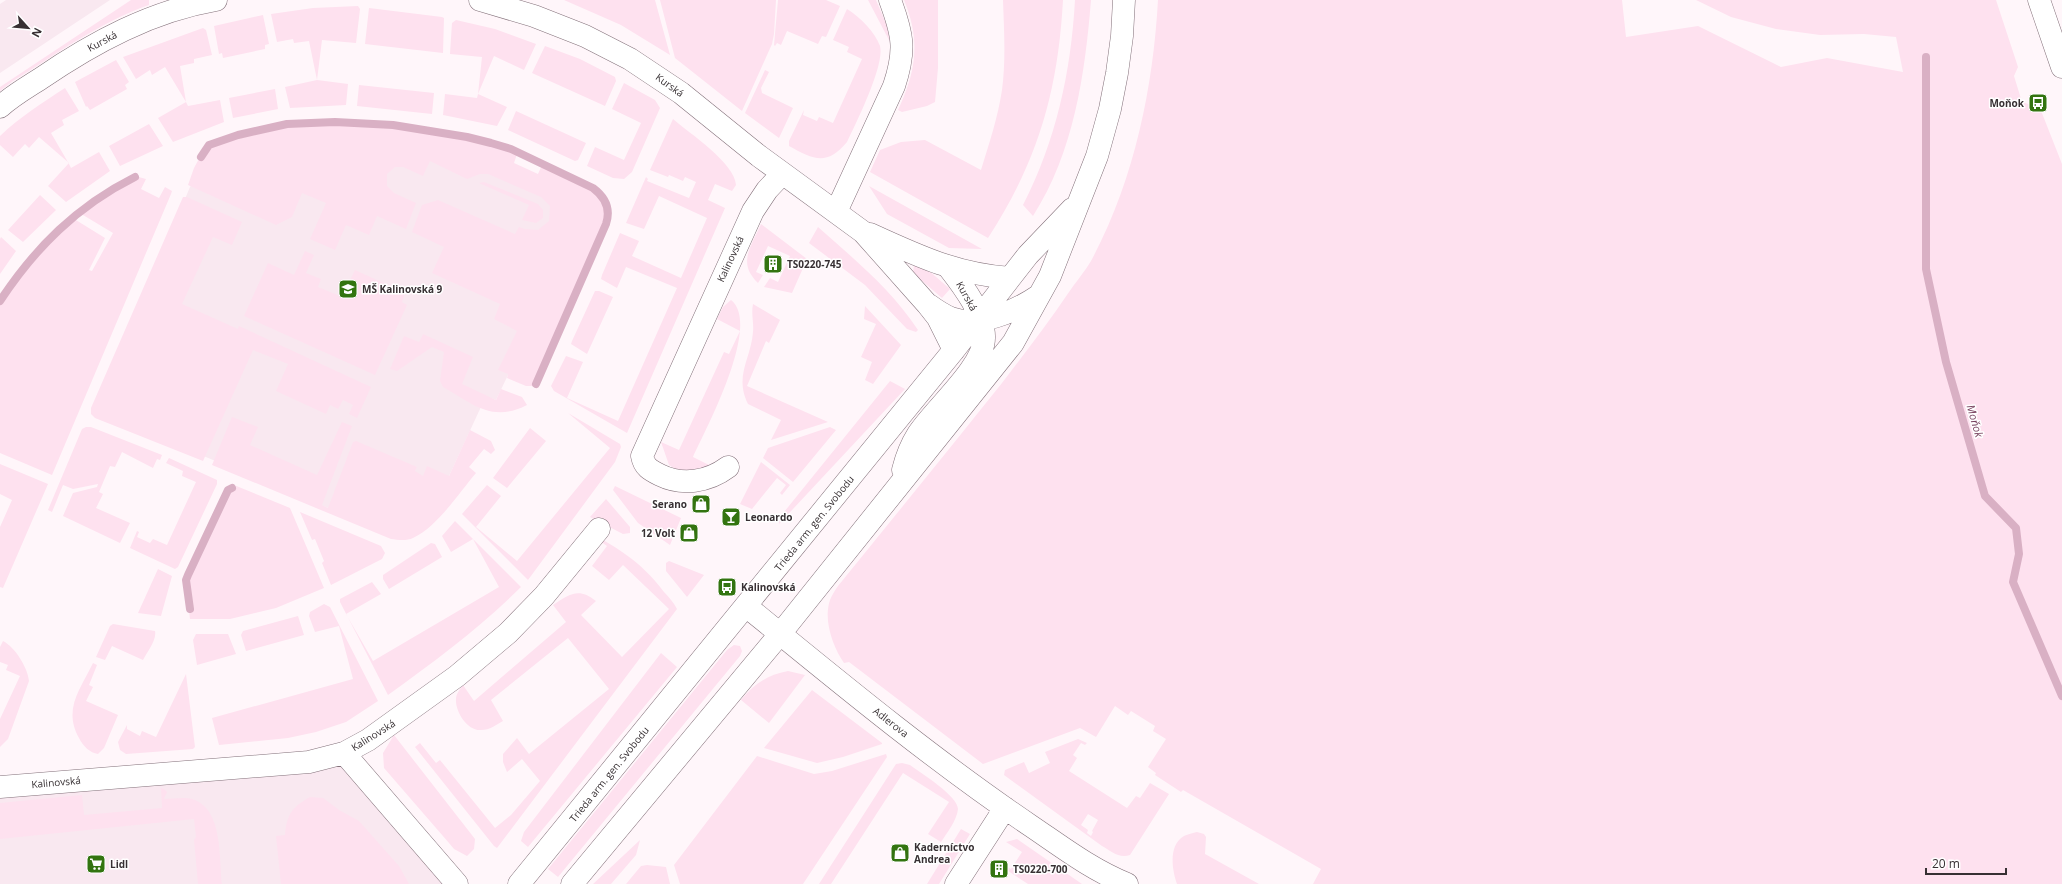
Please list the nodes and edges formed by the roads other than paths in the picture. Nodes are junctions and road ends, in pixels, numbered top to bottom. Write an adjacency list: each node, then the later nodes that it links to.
1 (216, 0): 7 (main road, Kurská)
2 (480, 0): 8 (main road, Kurská)
3 (890, 0): 10 (main road)
4 (1124, 0): 9 (main road, Trieda arm. gen. Svobodu)
5 (2039, 0): 6 (main road)
6 (2062, 67)
7 (0, 107)
8 (782, 174): 10 (main road, Kurská); 18 (main road, Kalinovská)
9 (1080, 200): 13 (main road, Trieda arm. gen. Svobodu); 14 (main road, Trieda arm. gen. Svobodu)
10 (836, 212): 11 (main road, Kurská)
11 (863, 232): 12 (main road, Kurská); 15 (main road, Kurská)
12 (949, 268): 13 (main road, Kurská); 16 (main road, Kurská)
13 (1010, 278): 16 (main road, Trieda arm. gen. Svobodu)
14 (1039, 296): 16 (main road); 19 (main road, Trieda arm. gen. Svobodu)
15 (927, 304): 16 (main road, Kurská); 17 (main road, Kurská)
16 (979, 319): 17 (main road, Trieda arm. gen. Svobodu); 19 (main road)
17 (954, 350): 21 (main road, Trieda arm. gen. Svobodu)
18 (728, 467)
19 (899, 485): 22 (main road, Trieda arm. gen. Svobodu)
20 (599, 529): 23 (main road, Kalinovská)
21 (746, 606): 22 (main road, Adlerova); 27 (main road, Trieda arm. gen. Svobodu)
22 (780, 634): 25 (main road, Adlerova); 28 (main road, Trieda arm. gen. Svobodu)
23 (344, 753): 24 (main road, Kalinovská); 26 (main road)
24 (0, 787)
25 (1005, 808): 29 (main road); 30 (main road, Adlerova)
26 (457, 884)
27 (519, 884)
28 (572, 884)
29 (956, 884)
30 (1127, 884)

